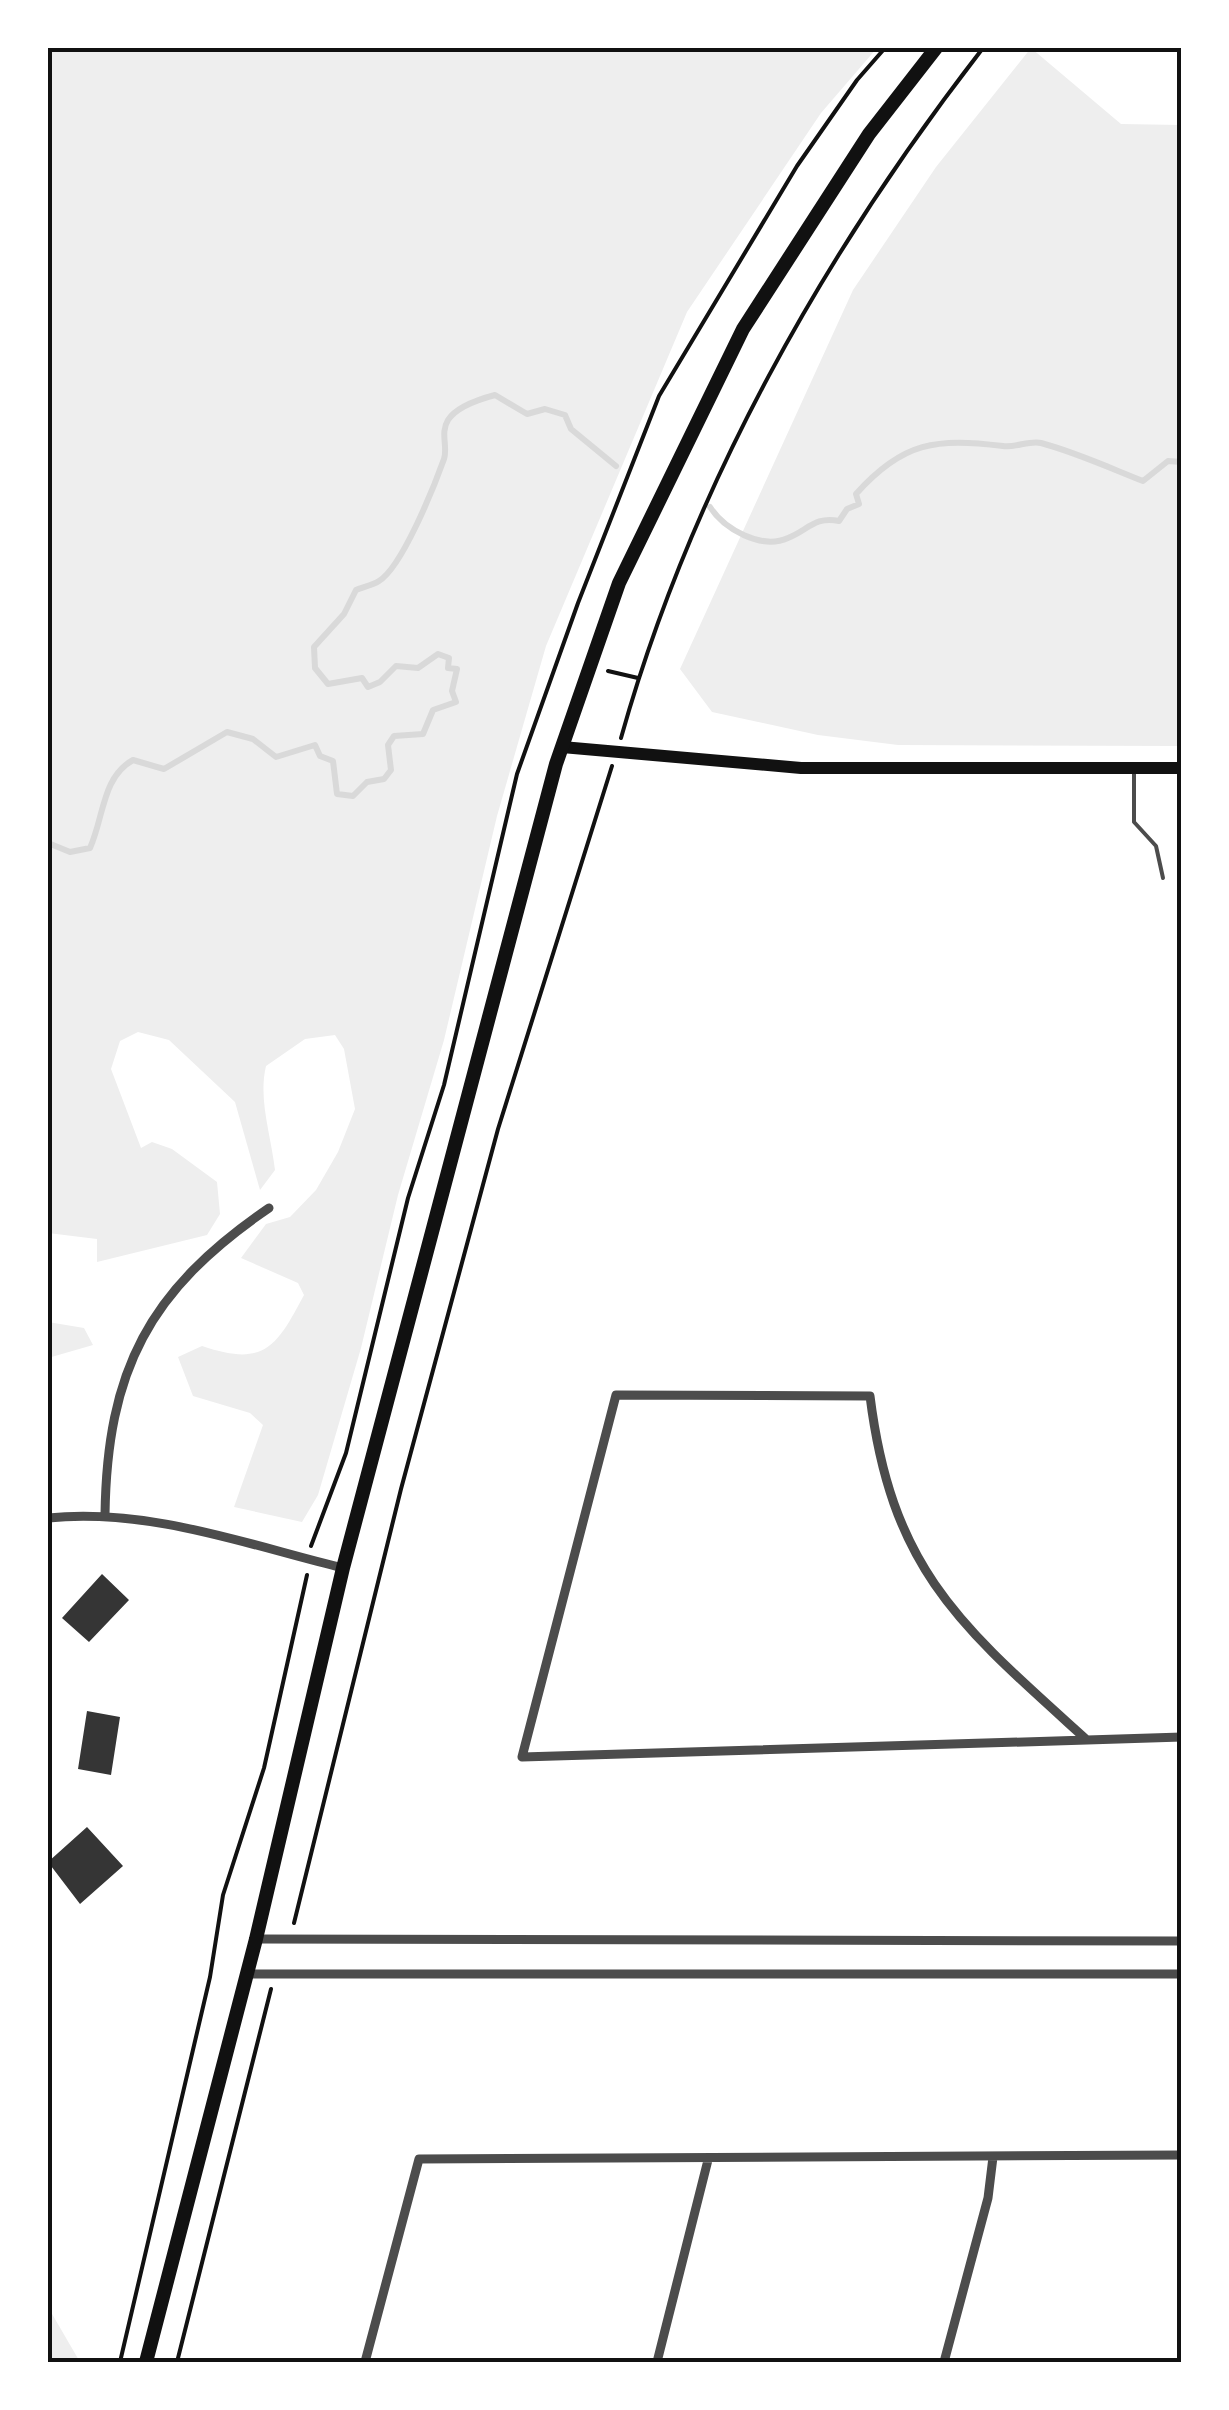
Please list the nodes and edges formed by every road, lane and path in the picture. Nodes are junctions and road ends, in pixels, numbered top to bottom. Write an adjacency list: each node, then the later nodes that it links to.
1 (936, 48): 4 (main road)
2 (983, 48): 3 (path)
3 (638, 678)
4 (562, 747): 5 (main road); 12 (main road)
5 (1134, 768): 6 (main road); 8 (lane)
6 (1182, 768)
7 (597, 809): 16 (path)
8 (1162, 878)
9 (269, 1208): 10 (street)
10 (104, 1515): 11 (street); 12 (street)
11 (48, 1518)
12 (343, 1568): 15 (main road)
13 (1182, 1737): 14 (street)
14 (1087, 1740): 14 (street)
15 (256, 1939): 16 (street); 18 (main road)
16 (288, 1941): 17 (street)
17 (1182, 1941)
18 (246, 1974): 20 (street); 24 (main road)
19 (1182, 1974): 20 (street)
20 (276, 1975): 25 (path)
21 (1182, 2155): 22 (street)
22 (993, 2158): 23 (street); 28 (street)
23 (708, 2160): 26 (street); 27 (street)
24 (146, 2362)
25 (177, 2362)
26 (365, 2362)
27 (657, 2362)
28 (944, 2362)

